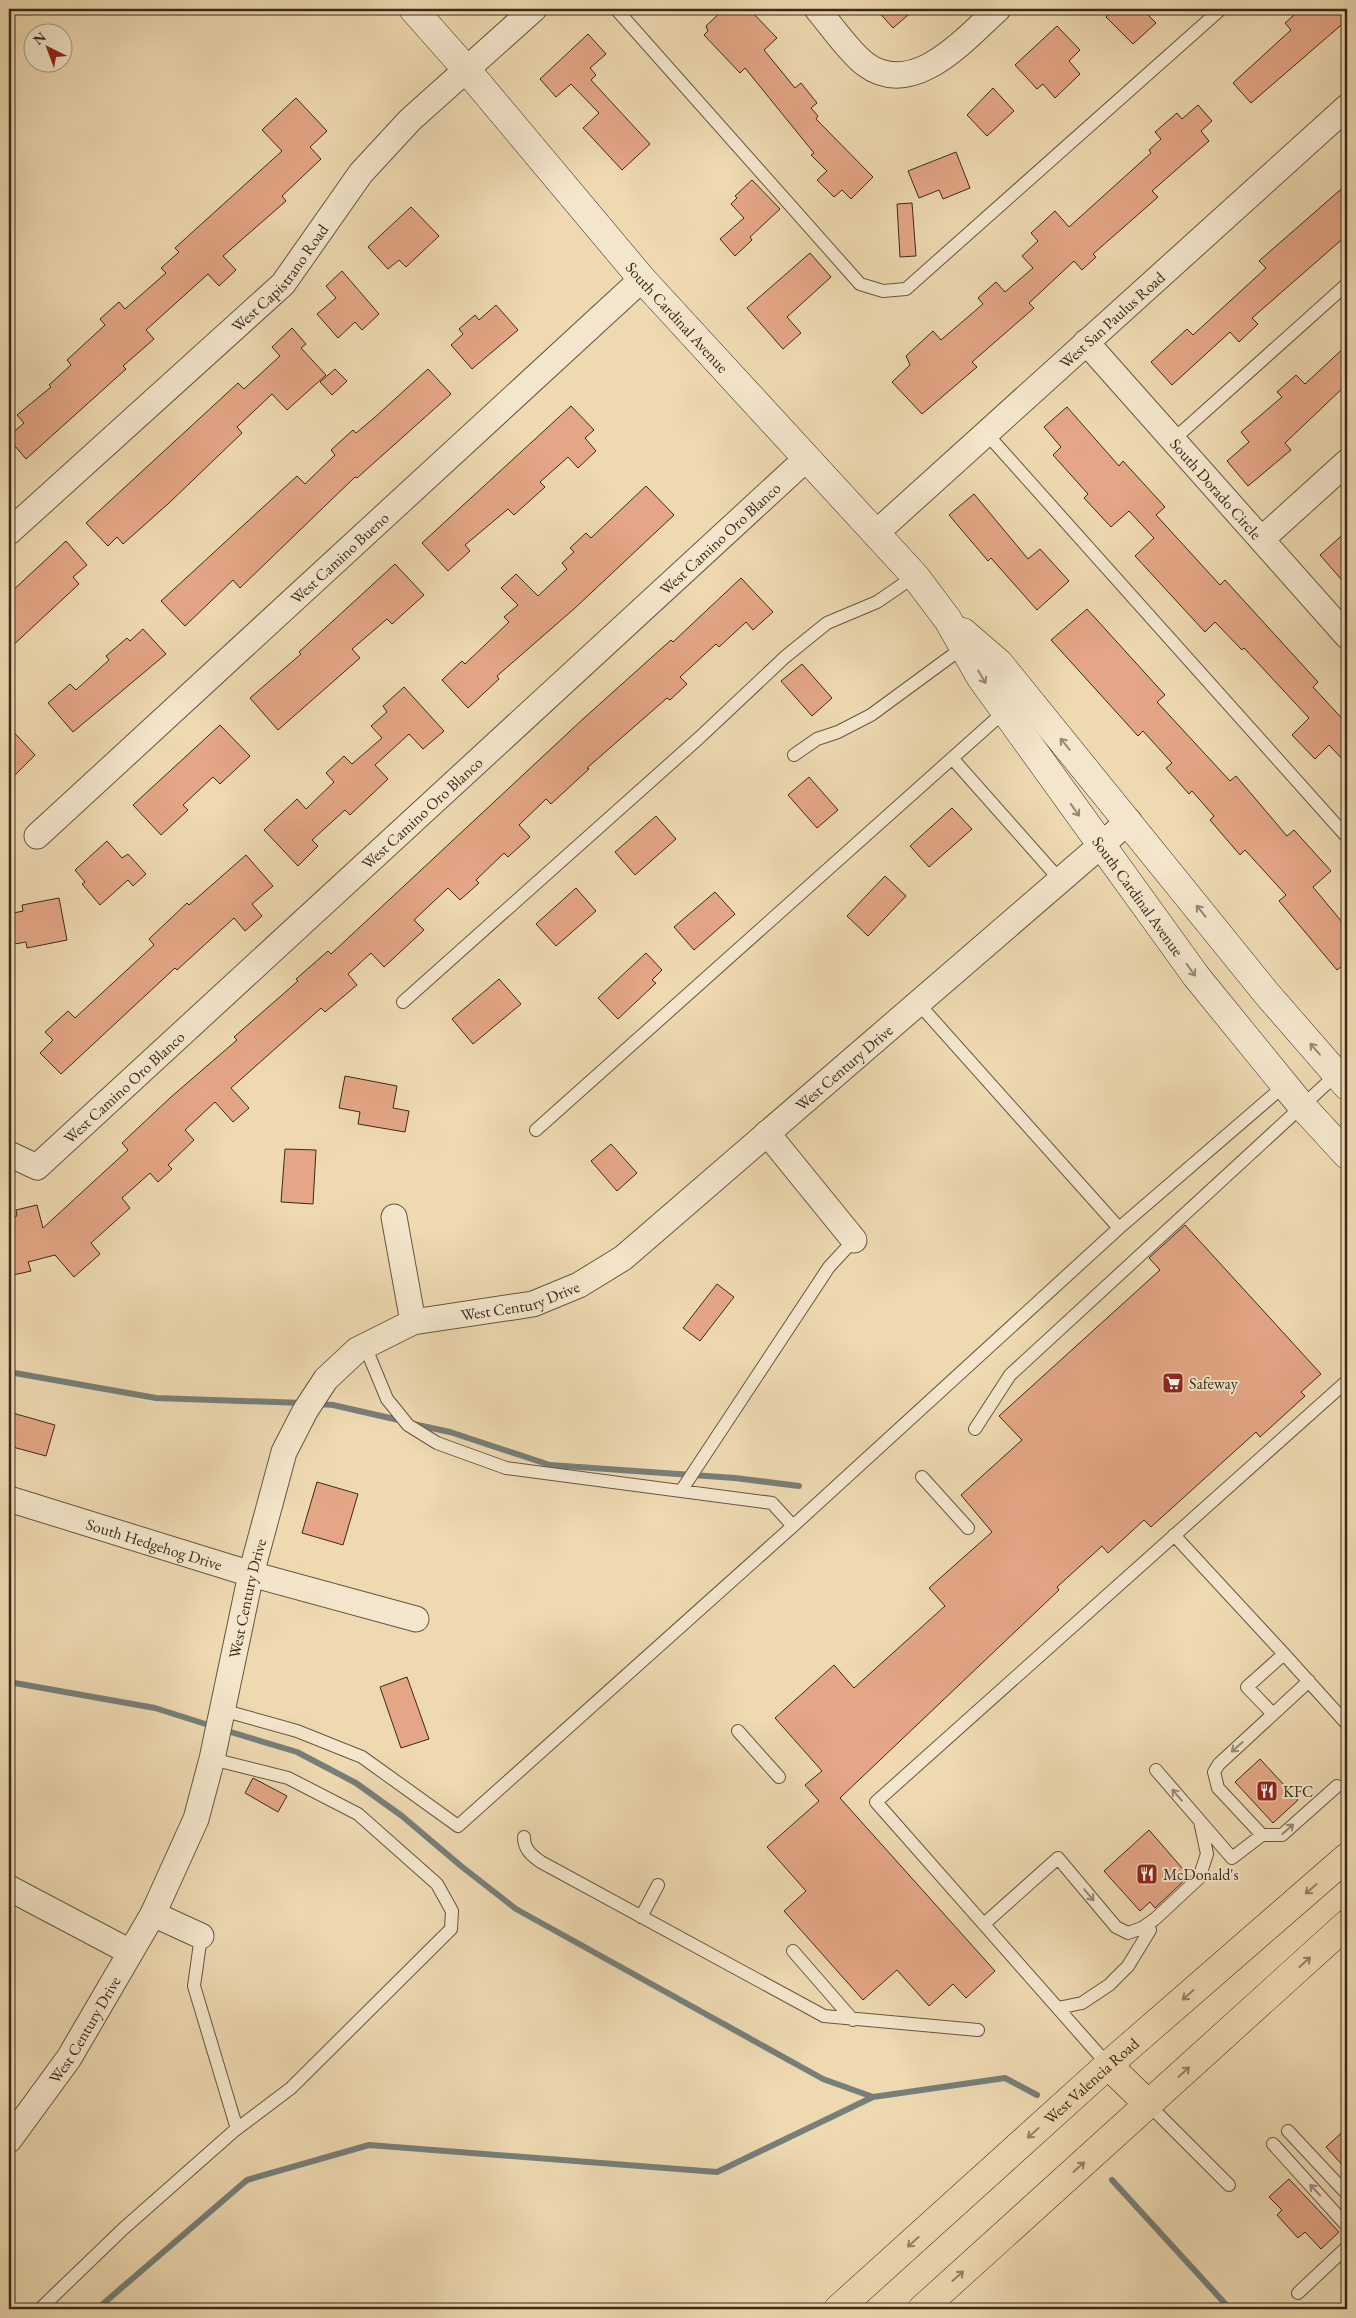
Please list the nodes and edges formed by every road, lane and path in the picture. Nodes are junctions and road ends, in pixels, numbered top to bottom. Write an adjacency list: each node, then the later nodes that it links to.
1 (413, 9): 7 (main road, South Cardinal Avenue)
2 (534, 9): 7 (street, West Capistrano Road)
3 (616, 9): 6 (lane)
4 (816, 9): 5 (street)
5 (998, 9)
6 (1221, 9)
7 (466, 69): 9 (main road, South Cardinal Avenue); 16 (street, West Capistrano Road)
8 (1347, 107): 11 (street, West San Paulus Road)
9 (642, 279): 14 (main road, South Cardinal Avenue); 27 (street, West Camino Bueno)
10 (1347, 284): 13 (lane)
11 (1086, 342): 12 (street, West San Paulus Road); 13 (street, South Dorado Circle)
12 (986, 434): 17 (street, West San Paulus Road); 28 (lane)
13 (1173, 440): 18 (street, South Dorado Circle)
14 (807, 458): 17 (main road, South Cardinal Avenue); 37 (street, West Camino Oro Blanco)
15 (1347, 462): 18 (street)
16 (9, 532)
17 (876, 533): 19 (main road, South Cardinal Avenue)
18 (1262, 539): 21 (street, South Dorado Circle)
19 (915, 576): 20 (main road, South Cardinal Avenue); 31 (lane)
20 (948, 620): 22 (main road, South Cardinal Avenue); 26 (main road, South Cardinal Avenue, one-way to 20)
21 (1346, 633)
22 (965, 646): 23 (main road, South Cardinal Avenue, one-way to 23); 24 (lane)
23 (1005, 711): 25 (lane); 29 (main road, South Cardinal Avenue, one-way to 29)
24 (794, 755)
25 (952, 758): 30 (lane); 35 (lane)
26 (1128, 821): 29 (street, West Century Drive); 33 (main road, South Cardinal Avenue, one-way to 26)
27 (37, 836)
28 (1347, 837)
29 (1100, 845): 30 (street, West Century Drive); 34 (main road, South Cardinal Avenue, one-way to 34)
30 (1060, 880): 32 (street, West Century Drive)
31 (403, 1002)
32 (918, 1003): 36 (street, West Century Drive); 40 (lane)
33 (1342, 1080): 34 (lane)
34 (1293, 1095): 38 (main road, South Cardinal Avenue); 40 (lane); 45 (lane)
35 (536, 1130)
36 (767, 1134): 41 (street); 42 (street, West Century Drive)
37 (9, 1154)
38 (1347, 1155)
39 (394, 1217): 42 (street)
40 (1119, 1228): 49 (lane)
41 (854, 1240): 47 (lane)
42 (413, 1322): 43 (street, West Century Drive)
43 (365, 1346): 47 (lane); 52 (street, West Century Drive)
44 (1347, 1381): 51 (lane)
45 (975, 1429)
46 (922, 1477): 50 (lane)
47 (681, 1491): 49 (lane)
48 (9, 1499): 52 (street, South Hedgehog Drive)
49 (793, 1526): 56 (lane)
50 (968, 1528)
51 (1174, 1535): 54 (lane); 72 (lane)
52 (251, 1574): 53 (street, South Hedgehog Drive); 56 (street, West Century Drive)
53 (416, 1619)
54 (1284, 1654): 55 (lane); 57 (lane)
55 (1309, 1681): 57 (lane); 58 (lane)
56 (222, 1710): 60 (street, West Century Drive)
57 (1273, 1714): 65 (lane, one-way to 65)
58 (1347, 1724)
59 (738, 1731): 62 (lane)
60 (212, 1759): 70 (street, West Century Drive); 83 (lane)
61 (1156, 1770): 64 (lane, one-way to 61)
62 (779, 1776)
63 (1337, 1786): 65 (lane, one-way to 63)
64 (1200, 1821): 65 (lane); 72 (lane, one-way to 64)
65 (1262, 1835)
66 (524, 1837): 71 (lane)
67 (1347, 1857): 81 (main road, West Valencia Road, one-way to 81)
68 (658, 1885): 71 (lane)
69 (9, 1888): 77 (street)
70 (153, 1914): 75 (street); 77 (street, West Century Drive)
71 (642, 1917): 79 (lane)
72 (984, 1924): 78 (lane)
73 (1347, 1924): 82 (main road, one-way to 73)
74 (1150, 1930): 78 (lane)
75 (201, 1936): 83 (lane)
76 (793, 1951): 79 (lane)
77 (130, 1952): 85 (street, West Century Drive)
78 (1058, 2008): 81 (lane)
79 (853, 2020): 80 (lane)
80 (978, 2030)
81 (1108, 2065): 82 (main road); 93 (main road, West Valencia Road, one-way to 93)
82 (1148, 2104): 87 (lane); 94 (main road, one-way to 82)
83 (237, 2129): 92 (lane)
84 (1288, 2131): 88 (lane)
85 (9, 2140)
86 (1273, 2144): 89 (lane, one-way to 86)
87 (1229, 2185)
88 (1347, 2194)
89 (1347, 2226)
90 (1347, 2247): 91 (lane)
91 (1347, 2258)
92 (40, 2309)
93 (838, 2309)
94 (922, 2309)

